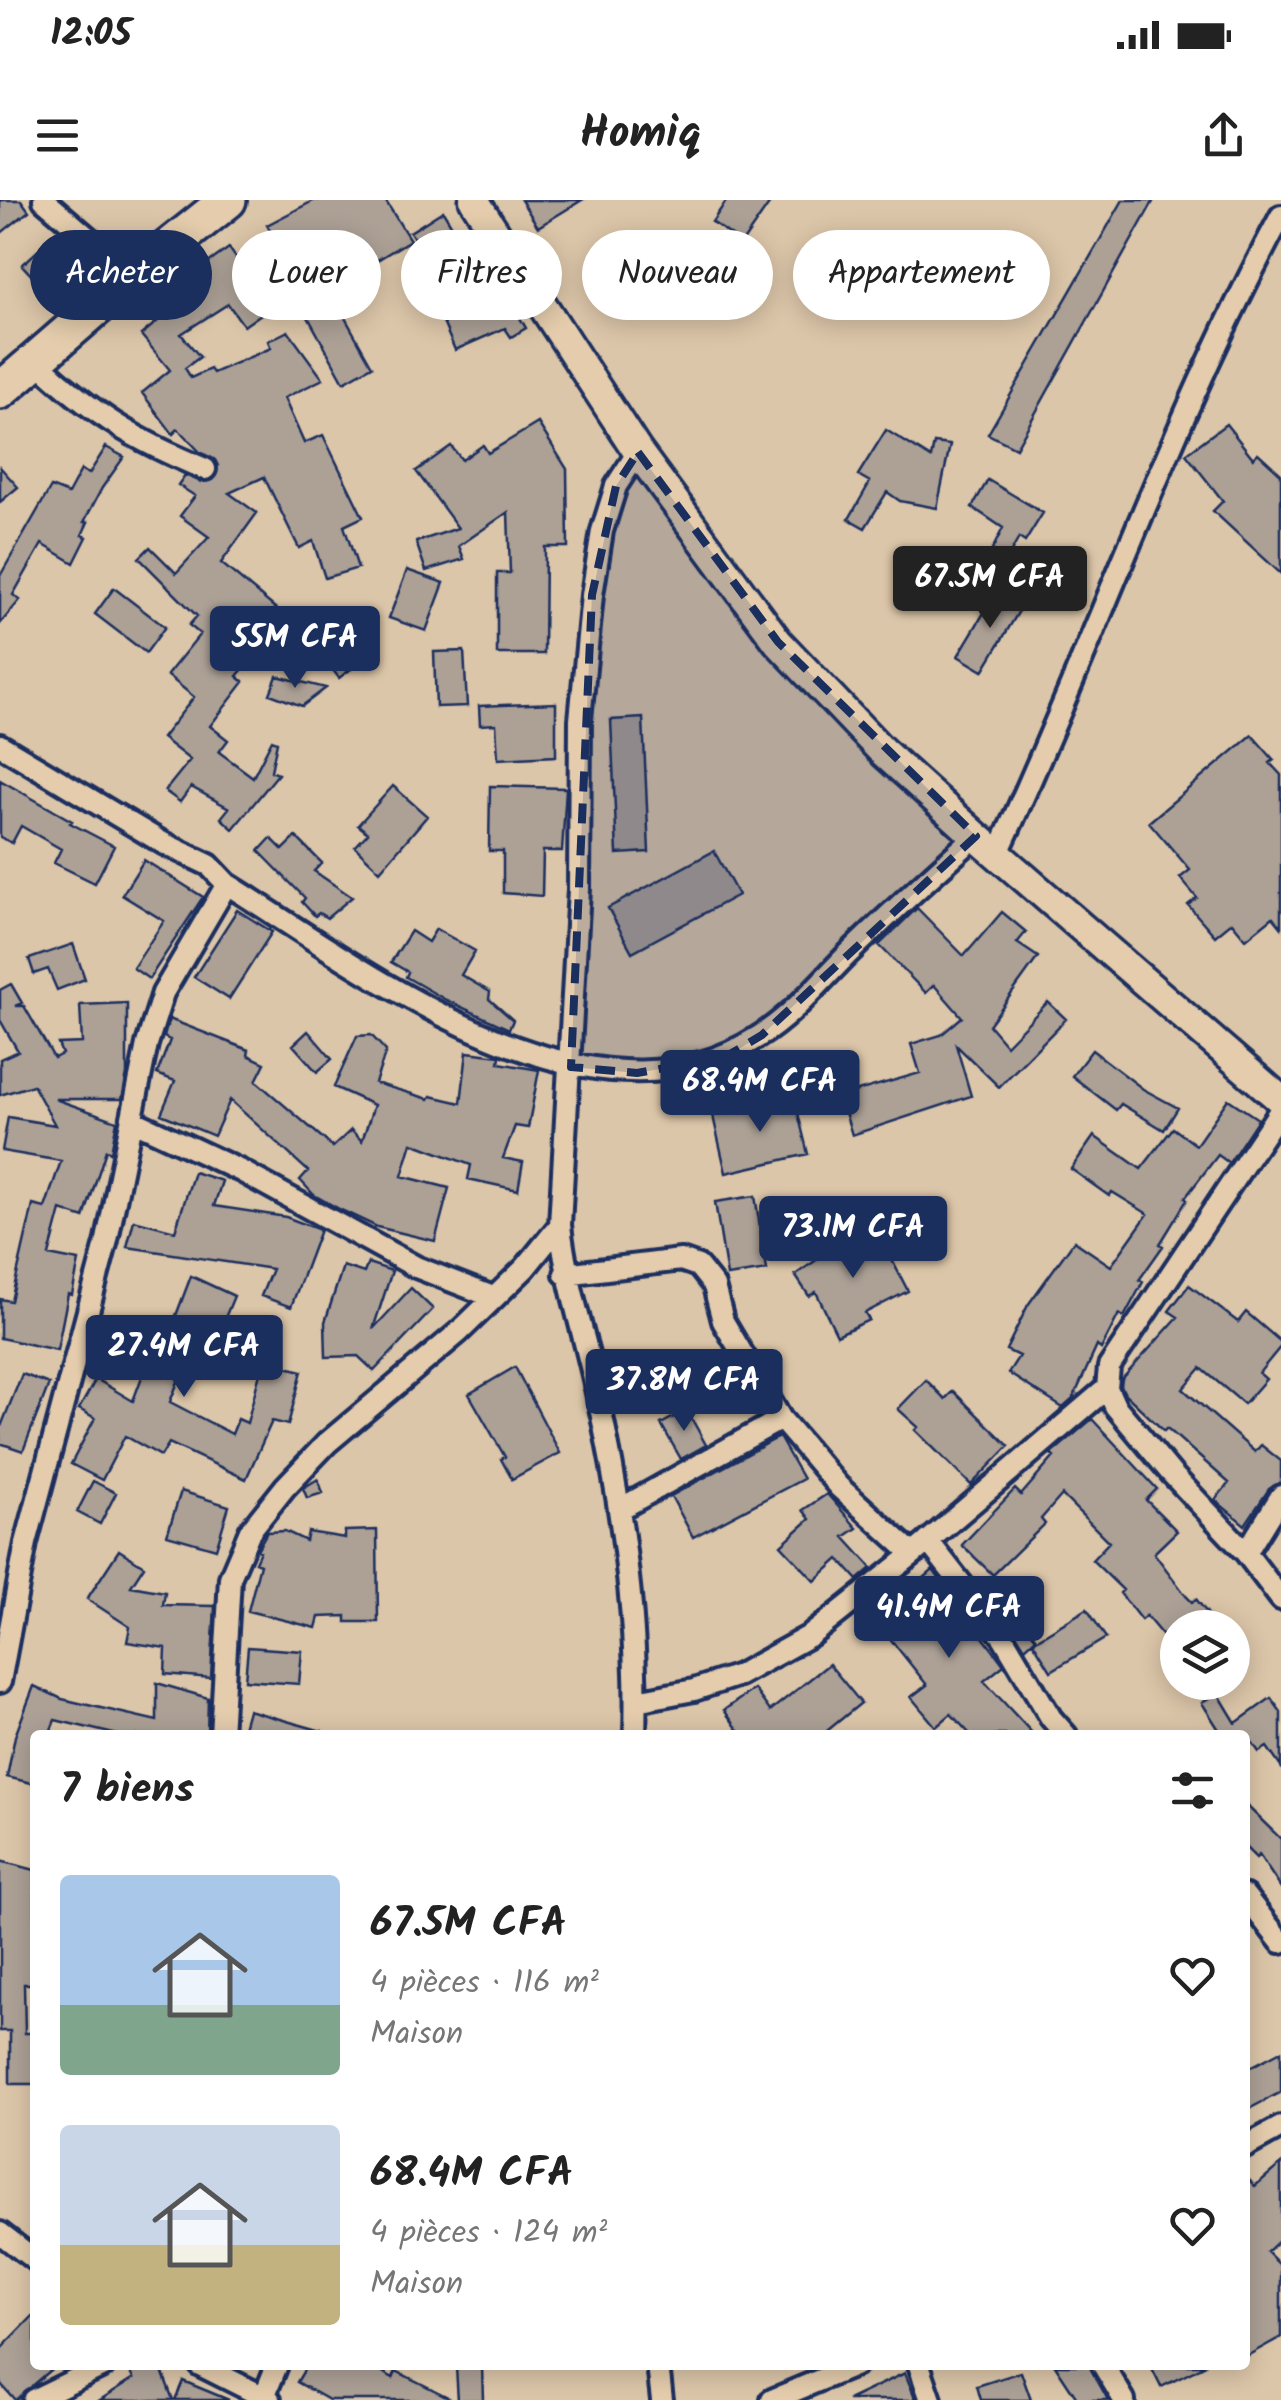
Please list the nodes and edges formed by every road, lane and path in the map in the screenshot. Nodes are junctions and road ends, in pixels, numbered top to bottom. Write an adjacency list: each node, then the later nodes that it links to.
1 (44, 200): 5 (street)
2 (228, 200): 6 (highway)
3 (474, 200): 10 (street)
4 (1281, 216): 14 (street)
5 (79, 230)
6 (190, 230)
7 (82, 320): 8 (highway)
8 (35, 360): 9 (highway); 11 (street)
9 (0, 391)
10 (638, 452): 13 (street); 16 (street)
11 (204, 469)
12 (0, 745): 15 (street)
13 (976, 836): 14 (street); 16 (street)
14 (998, 856): 17 (street)
15 (227, 884): 16 (street); 19 (street)
16 (571, 1067): 20 (street)
17 (1281, 1100)
18 (1281, 1109): 23 (street)
19 (134, 1121): 22 (street); 30 (street)
20 (560, 1225): 21 (street); 22 (street)
21 (566, 1274): 24 (street); 26 (street)
22 (493, 1297): 32 (street)
23 (1107, 1388): 27 (street); 28 (street)
24 (780, 1419): 26 (street); 27 (street)
25 (1281, 1496): 28 (street)
26 (620, 1509): 31 (street)
27 (921, 1548): 31 (street); 34 (street)
28 (1246, 1552): 29 (street)
29 (1281, 1598)
30 (0, 1682)
31 (636, 1701): 33 (street)
32 (222, 1730)
33 (635, 1730)
34 (1062, 1730)
35 (1250, 1902): 36 (street)
36 (1281, 1942)
37 (1281, 2127): 38 (street)
38 (1250, 2144)
39 (0, 2233): 40 (street)
40 (30, 2256)
41 (95, 2370): 49 (street)
42 (210, 2370): 48 (street)
43 (275, 2370): 48 (street)
44 (659, 2370): 50 (street)
45 (844, 2370): 51 (street)
46 (920, 2370): 52 (street)
47 (1106, 2370): 53 (street)
48 (267, 2398)
49 (33, 2400)
50 (662, 2400)
51 (772, 2400)
52 (930, 2400)
53 (1124, 2400)

